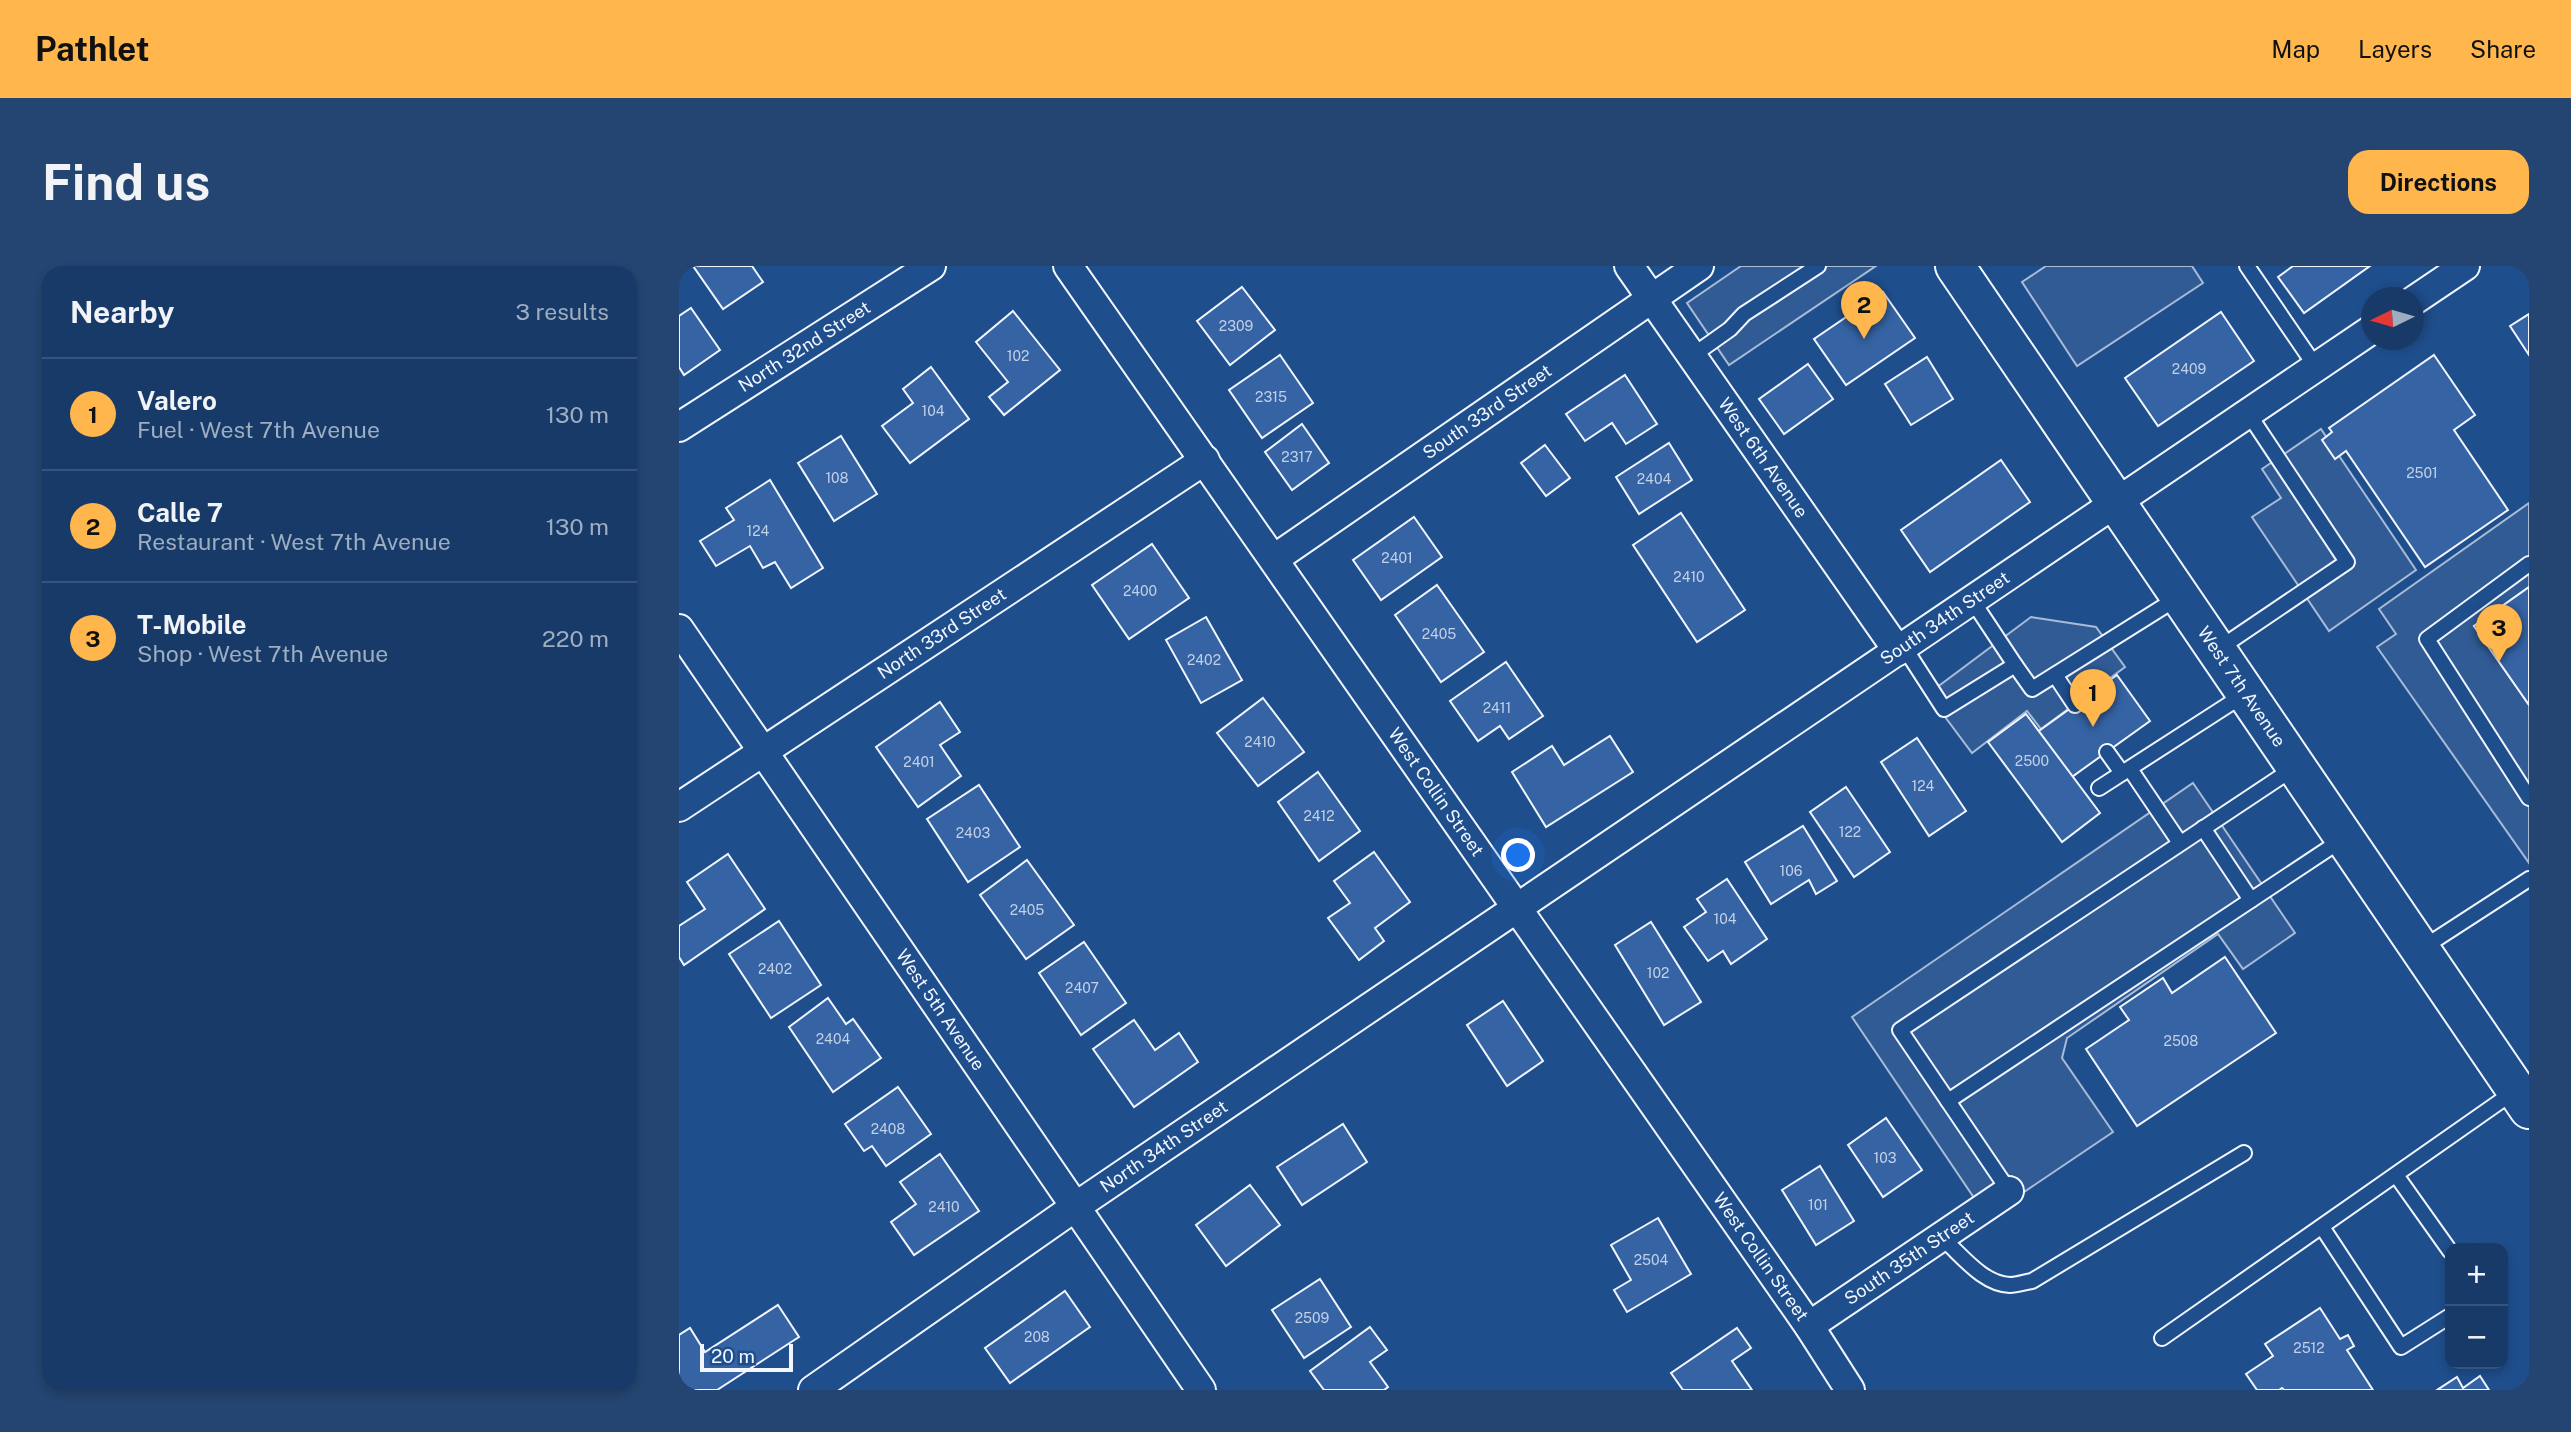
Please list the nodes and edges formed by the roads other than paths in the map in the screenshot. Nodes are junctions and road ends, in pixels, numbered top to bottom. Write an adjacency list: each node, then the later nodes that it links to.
1 (930, 266): 15 (street, North 32nd Street)
2 (1068, 266): 16 (street, West Collin Street)
3 (1629, 266): 10 (street, West 6th Avenue)
4 (1818, 266): 12 (lane)
5 (1955, 266): 17 (main road, West 7th Avenue)
6 (2247, 266): 13 (lane)
7 (2465, 266): 9 (street)
8 (1695, 267): 10 (street, South 33rd Street)
9 (2424, 294)
10 (1652, 299): 12 (street, West 6th Avenue); 18 (street, South 33rd Street)
11 (2361, 337): 13 (street, South 34th Street)
12 (1692, 356): 23 (street, West 6th Avenue)
13 (2316, 368): 14 (street, South 34th Street)
14 (2248, 413): 17 (street, South 34th Street); 24 (lane)
15 (679, 427)
16 (1205, 460): 18 (street, West Collin Street); 29 (street, North 33rd Street)
17 (2115, 503): 20 (main road, West 7th Avenue); 21 (street, South 34th Street)
18 (1274, 559): 41 (street, West Collin Street)
19 (2529, 564): 34 (lane)
20 (2179, 597): 24 (main road, West 7th Avenue); 26 (lane)
21 (1972, 600): 23 (street, South 34th Street); 25 (lane)
22 (679, 629): 29 (street, West 5th Avenue)
23 (1901, 649): 25 (lane); 41 (street, South 34th Street)
24 (2216, 650): 27 (main road, West 7th Avenue)
25 (2015, 665): 26 (lane)
26 (2055, 675): 28 (lane)
27 (2245, 693): 31 (main road, West 7th Avenue); 32 (lane)
28 (2075, 705)
29 (762, 752): 35 (street, North 33rd Street); 48 (street, West 5th Avenue)
30 (2107, 752): 32 (lane)
31 (2295, 767): 36 (lane); 37 (main road, West 7th Avenue)
32 (2126, 771): 33 (lane); 38 (lane)
33 (2099, 788)
34 (2529, 798)
35 (679, 807)
36 (2203, 828): 38 (lane); 40 (lane)
37 (2344, 838): 40 (lane); 42 (main road, West 7th Avenue)
38 (2180, 844): 44 (lane)
39 (2529, 879): 42 (lane)
40 (2251, 900): 44 (lane)
41 (1517, 907): 48 (street, North 34th Street); 53 (street, West Collin Street)
42 (2420, 949): 43 (main road, West 7th Avenue)
43 (2523, 1100): 46 (lane)
44 (1948, 1101): 47 (lane)
45 (2244, 1153): 50 (lane)
46 (2396, 1175): 49 (lane); 51 (lane)
47 (2009, 1191): 50 (street, South 35th Street)
48 (1075, 1206): 55 (street, North 34th Street); 56 (street, West 5th Avenue)
49 (2322, 1227): 52 (lane); 54 (lane)
50 (1941, 1237): 53 (street, South 35th Street)
51 (2445, 1244)
52 (2445, 1320)
53 (1809, 1326): 57 (street, West Collin Street)
54 (2162, 1338)
55 (813, 1390)
56 (1201, 1390)
57 (1850, 1390)

